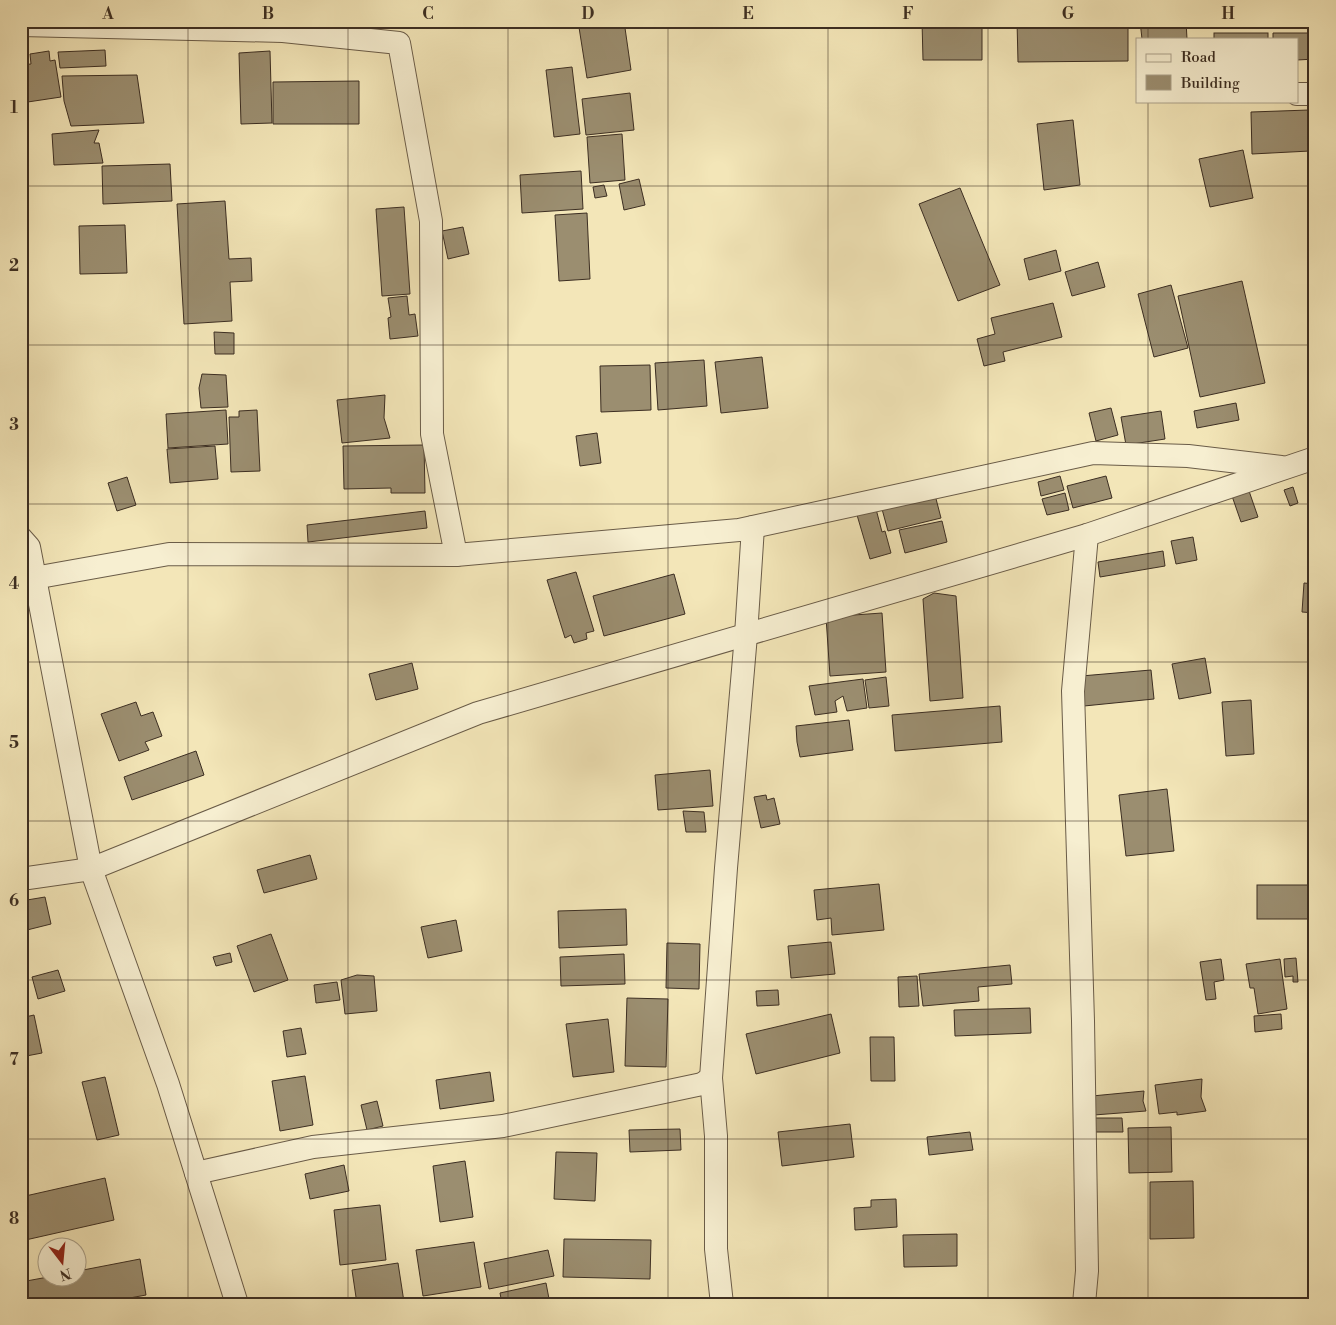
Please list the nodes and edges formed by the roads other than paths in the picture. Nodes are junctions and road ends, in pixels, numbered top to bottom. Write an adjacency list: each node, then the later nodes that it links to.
1 (21, 25): 9 (street)
2 (1298, 94): 3 (street)
3 (1315, 94)
4 (1315, 458): 5 (street)
5 (1287, 468): 6 (street); 7 (street)
6 (753, 526): 9 (street); 11 (street)
7 (1087, 535): 11 (street); 18 (street)
8 (21, 538): 10 (street)
9 (456, 555): 10 (street)
10 (34, 578): 12 (street)
11 (746, 635): 12 (street); 14 (street)
12 (92, 869): 13 (street); 15 (street)
13 (21, 879)
14 (711, 1078): 15 (street); 17 (street)
15 (196, 1173): 16 (street)
16 (237, 1304)
17 (722, 1304)
18 (1084, 1304)

